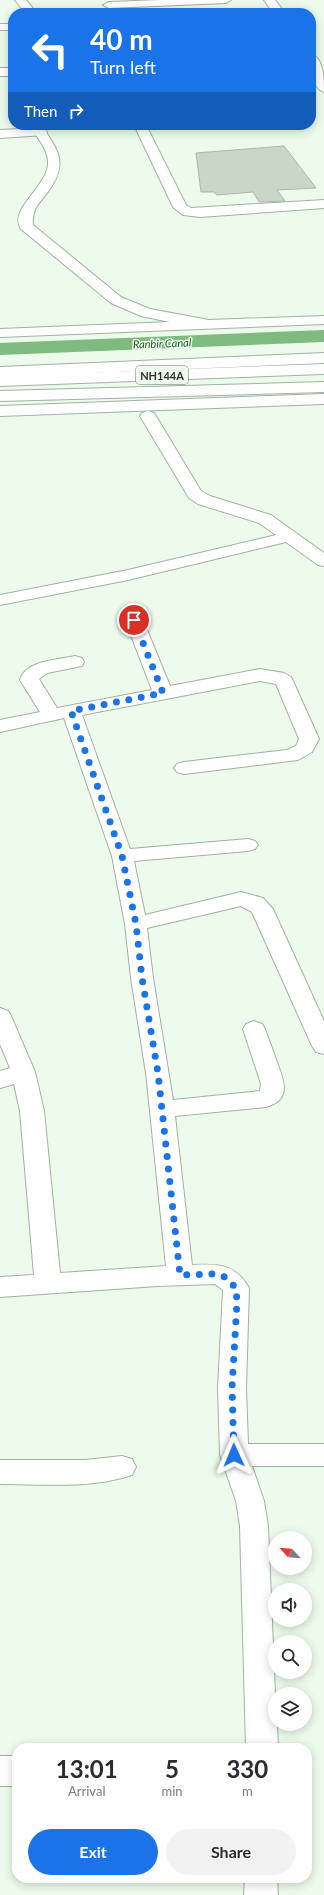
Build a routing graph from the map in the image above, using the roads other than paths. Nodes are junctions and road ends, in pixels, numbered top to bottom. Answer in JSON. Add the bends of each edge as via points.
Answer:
{"nodes":[{"id":1,"x":20,"y":0,"type":"edge"},
{"id":2,"x":226,"y":0,"type":"edge"},
{"id":3,"x":200,"y":1,"type":"edge"},
{"id":4,"x":110,"y":6,"type":"edge"},
{"id":5,"x":27,"y":8,"type":"edge"},
{"id":6,"x":316,"y":69,"type":"edge"},
{"id":7,"x":324,"y":88,"type":"edge"},
{"id":8,"x":30,"y":130,"type":"edge"},
{"id":9,"x":39,"y":130,"type":"edge"},
{"id":10,"x":142,"y":130,"type":"edge"},
{"id":11,"x":0,"y":134,"type":"edge"},
{"id":12,"x":324,"y":204,"type":"edge"},
{"id":13,"x":324,"y":320,"type":"edge"},
{"id":14,"x":207,"y":324,"type":"junction"},
{"id":15,"x":0,"y":334,"type":"edge"},
{"id":16,"x":324,"y":358,"type":"edge"},
{"id":17,"x":324,"y":369,"type":"edge"},
{"id":18,"x":0,"y":372,"type":"edge"},
{"id":19,"x":0,"y":381,"type":"edge"},
{"id":20,"x":324,"y":386,"type":"edge"},
{"id":21,"x":0,"y":396,"type":"edge"},
{"id":22,"x":324,"y":399,"type":"edge"},
{"id":23,"x":0,"y":411,"type":"edge"},
{"id":24,"x":148,"y":416,"type":"dead end"},
{"id":25,"x":291,"y":536,"type":"junction"},
{"id":26,"x":324,"y":562,"type":"edge"},
{"id":27,"x":0,"y":600,"type":"edge"},
{"id":28,"x":134,"y":620,"type":"dead end"},
{"id":29,"x":75,"y":662,"type":"dead end"},
{"id":30,"x":163,"y":693,"type":"junction"},
{"id":31,"x":61,"y":713,"type":"junction"},
{"id":32,"x":0,"y":726,"type":"edge"},
{"id":33,"x":184,"y":768,"type":"dead end"},
{"id":34,"x":248,"y":845,"type":"dead end"},
{"id":35,"x":122,"y":856,"type":"junction"},
{"id":36,"x":136,"y":924,"type":"junction"},
{"id":37,"x":0,"y":1016,"type":"edge"},
{"id":38,"x":254,"y":1029,"type":"dead end"},
{"id":39,"x":324,"y":1046,"type":"edge"},
{"id":40,"x":23,"y":1072,"type":"junction"},
{"id":41,"x":0,"y":1080,"type":"edge"},
{"id":42,"x":162,"y":1109,"type":"junction"},
{"id":43,"x":180,"y":1275,"type":"junction"},
{"id":44,"x":48,"y":1283,"type":"junction"},
{"id":45,"x":0,"y":1287,"type":"edge"},
{"id":46,"x":234,"y":1455,"type":"junction"},
{"id":47,"x":324,"y":1455,"type":"edge"},
{"id":48,"x":122,"y":1467,"type":"dead end"},
{"id":49,"x":0,"y":1472,"type":"edge"},
{"id":50,"x":262,"y":1743,"type":"edge"},
{"id":51,"x":0,"y":1771,"type":"edge"},
{"id":52,"x":12,"y":1771,"type":"edge"},
{"id":53,"x":261,"y":1883,"type":"edge"},
{"id":54,"x":261,"y":1895,"type":"edge"}],
"edges":[{"from":1,"to":5,"type":"main road"},
{"from":2,"to":3,"type":"main road"},
{"from":3,"to":4,"type":"main road"},
{"from":6,"to":7,"type":"main road"},
{"from":8,"to":11,"type":"main road"},
{"from":9,"to":14,"type":"main road","via":[[45,137],[55,168],[26,212],[23,219],[26,226],[116,300],[146,313]]},
{"from":10,"to":12,"type":"main road","via":[[180,207],[185,211],[200,213]]},
{"from":13,"to":14,"type":"main road"},
{"from":14,"to":15,"type":"main road"},
{"from":16,"to":18,"type":"main road"},
{"from":17,"to":19,"type":"main road","number":"NH144A"},
{"from":20,"to":21,"type":"main road","number":"NH144A"},
{"from":22,"to":23,"type":"main road"},
{"from":24,"to":25,"type":"main road","via":[[195,494],[204,500],[266,519]]},
{"from":25,"to":26,"type":"main road"},
{"from":25,"to":27,"type":"main road","via":[[128,575]]},
{"from":28,"to":30,"type":"main road"},
{"from":29,"to":31,"type":"main road","via":[[41,669],[30,676],[29,680]]},
{"from":30,"to":31,"type":"main road"},
{"from":30,"to":33,"type":"main road","via":[[260,675],[277,676],[284,680],[309,739],[306,748],[291,756]]},
{"from":31,"to":32,"type":"main road"},
{"from":31,"to":35,"type":"main road"},
{"from":34,"to":35,"type":"main road"},
{"from":35,"to":36,"type":"main road"},
{"from":36,"to":39,"type":"main road","via":[[241,899],[258,903]]},
{"from":36,"to":42,"type":"main road"},
{"from":37,"to":40,"type":"main road"},
{"from":38,"to":42,"type":"main road","via":[[273,1084],[271,1095],[266,1099]]},
{"from":40,"to":41,"type":"main road"},
{"from":40,"to":44,"type":"main road","via":[[32,1111]]},
{"from":42,"to":43,"type":"main road"},
{"from":43,"to":44,"type":"main road"},
{"from":43,"to":46,"type":"main road","via":[[215,1274],[225,1277],[236,1288],[232,1388]]},
{"from":44,"to":45,"type":"main road"},
{"from":46,"to":47,"type":"main road"},
{"from":46,"to":50,"type":"main road","via":[[250,1501],[254,1526]]},
{"from":48,"to":49,"type":"main road","via":[[85,1472]]},
{"from":51,"to":52,"type":"main road"},
{"from":53,"to":54,"type":"main road"}]}
